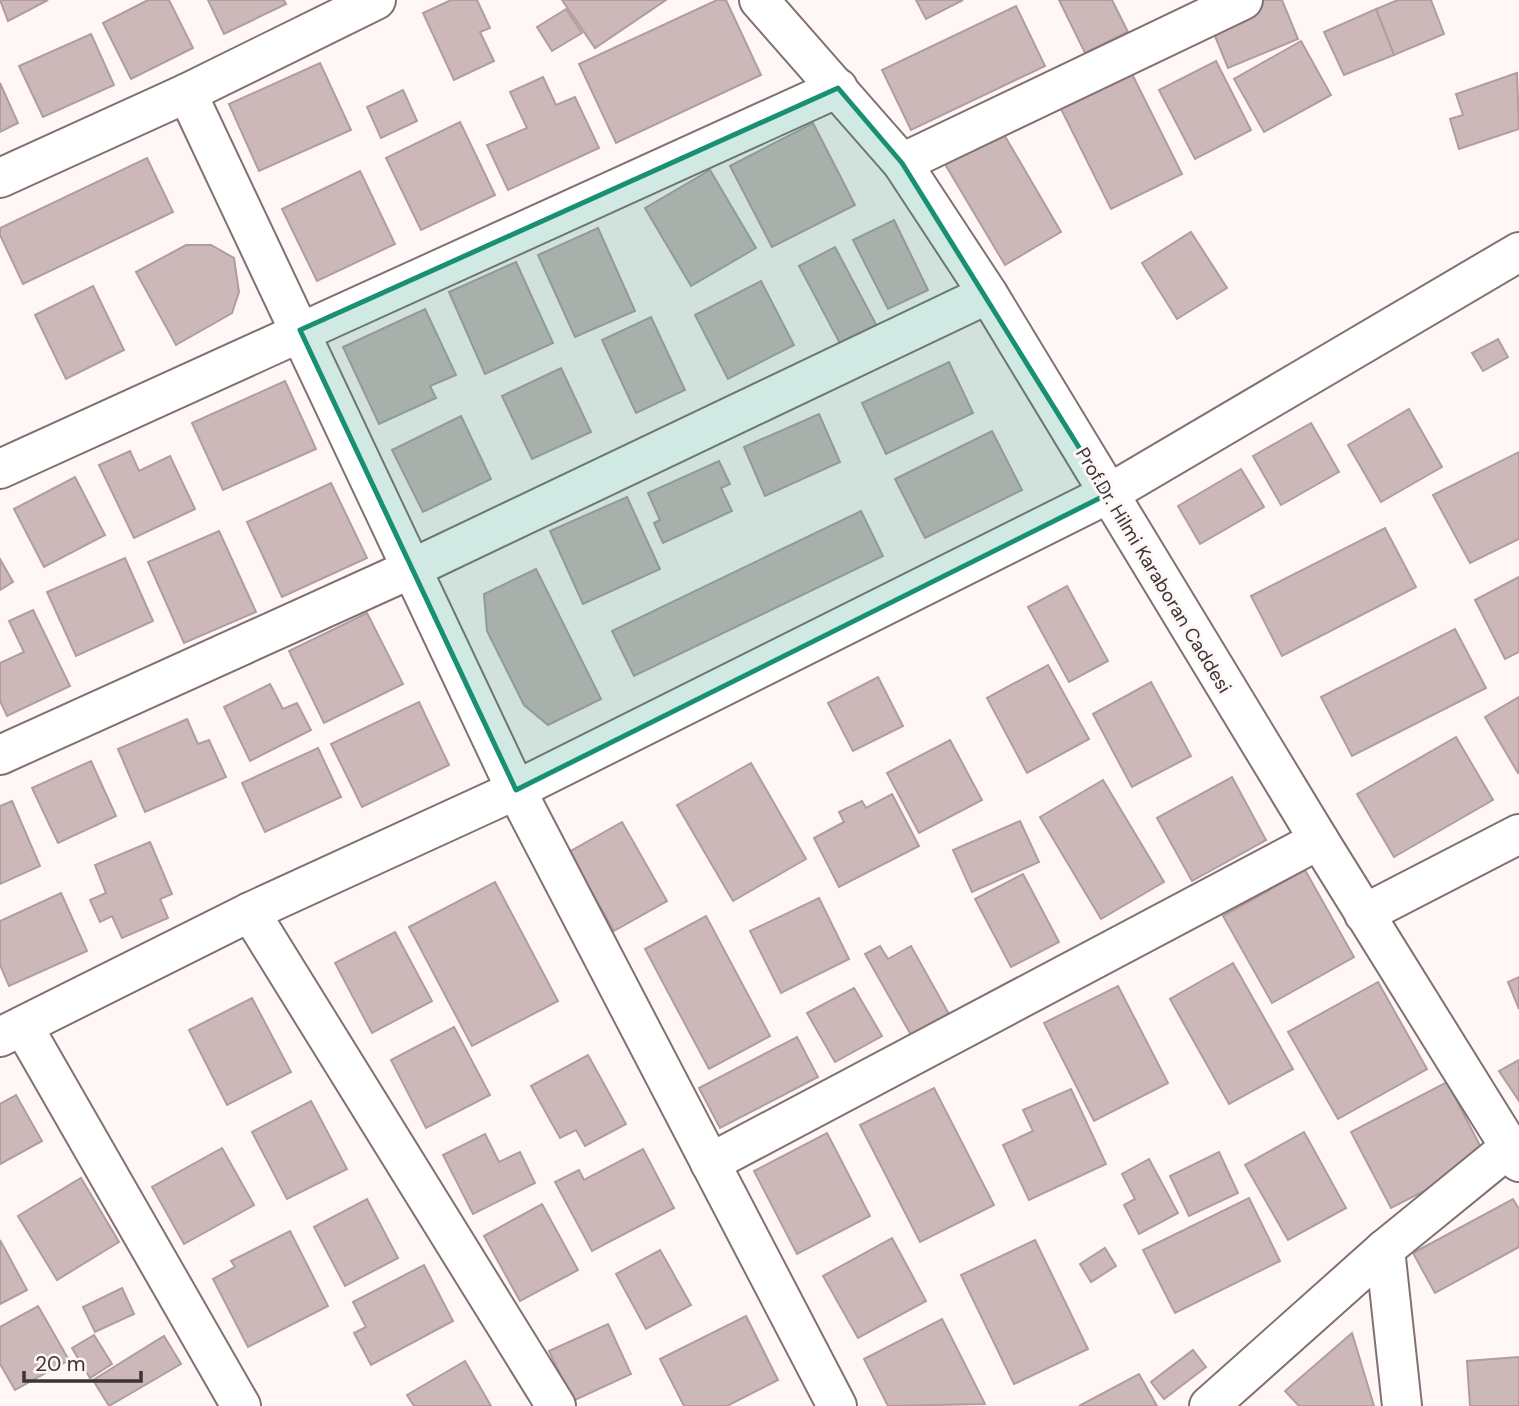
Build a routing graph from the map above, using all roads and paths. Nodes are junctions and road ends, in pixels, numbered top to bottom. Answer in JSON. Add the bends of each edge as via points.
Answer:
{"nodes":[{"id":1,"x":376,"y":0,"type":"edge"},
{"id":2,"x":759,"y":0,"type":"edge"},
{"id":3,"x":1243,"y":0,"type":"edge"},
{"id":4,"x":838,"y":88,"type":"junction"},
{"id":5,"x":187,"y":93,"type":"junction"},
{"id":6,"x":902,"y":163,"type":"junction"},
{"id":7,"x":0,"y":178,"type":"edge"},
{"id":8,"x":1519,"y":252,"type":"edge"},
{"id":9,"x":988,"y":294,"type":"junction"},
{"id":10,"x":299,"y":330,"type":"junction"},
{"id":11,"x":0,"y":469,"type":"edge"},
{"id":12,"x":1108,"y":494,"type":"junction"},
{"id":13,"x":413,"y":568,"type":"junction"},
{"id":14,"x":0,"y":755,"type":"edge"},
{"id":15,"x":516,"y":790,"type":"junction"},
{"id":16,"x":1519,"y":834,"type":"edge"},
{"id":17,"x":1319,"y":840,"type":"junction"},
{"id":18,"x":250,"y":912,"type":"junction"},
{"id":19,"x":1364,"y":914,"type":"junction"},
{"id":20,"x":11,"y":1032,"type":"edge"},
{"id":21,"x":1514,"y":1155,"type":"edge"},
{"id":22,"x":710,"y":1163,"type":"junction"},
{"id":23,"x":1385,"y":1249,"type":"junction"},
{"id":24,"x":241,"y":1406,"type":"edge"},
{"id":25,"x":556,"y":1406,"type":"edge"},
{"id":26,"x":837,"y":1406,"type":"edge"},
{"id":27,"x":1209,"y":1406,"type":"edge"},
{"id":28,"x":1402,"y":1406,"type":"edge"}],
"edges":[{"from":1,"to":5,"type":"street"},
{"from":2,"to":4,"type":"street","name":"Prof.Dr. Hilmi Karaboran Caddesi"},
{"from":3,"to":6,"type":"street"},
{"from":4,"to":6,"type":"street","name":"Prof.Dr. Hilmi Karaboran Caddesi"},
{"from":4,"to":10,"type":"street"},
{"from":5,"to":7,"type":"street"},
{"from":5,"to":10,"type":"street"},
{"from":6,"to":9,"type":"street","name":"Prof.Dr. Hilmi Karaboran Caddesi"},
{"from":8,"to":12,"type":"street"},
{"from":9,"to":12,"type":"street","name":"Prof.Dr. Hilmi Karaboran Caddesi"},
{"from":9,"to":13,"type":"street"},
{"from":10,"to":11,"type":"street"},
{"from":10,"to":13,"type":"street"},
{"from":12,"to":15,"type":"street"},
{"from":12,"to":17,"type":"street","name":"Prof.Dr. Hilmi Karaboran Caddesi"},
{"from":13,"to":14,"type":"street"},
{"from":13,"to":15,"type":"street"},
{"from":15,"to":18,"type":"street"},
{"from":15,"to":22,"type":"street"},
{"from":16,"to":19,"type":"street"},
{"from":17,"to":19,"type":"street","name":"Prof.Dr. Hilmi Karaboran Caddesi"},
{"from":17,"to":22,"type":"street"},
{"from":18,"to":20,"type":"street"},
{"from":18,"to":25,"type":"street"},
{"from":19,"to":21,"type":"street","name":"Prof.Dr. Hilmi Karaboran Caddesi"},
{"from":20,"to":24,"type":"street"},
{"from":21,"to":23,"type":"street"},
{"from":22,"to":26,"type":"street"},
{"from":23,"to":27,"type":"street"},
{"from":23,"to":28,"type":"street"}]}
